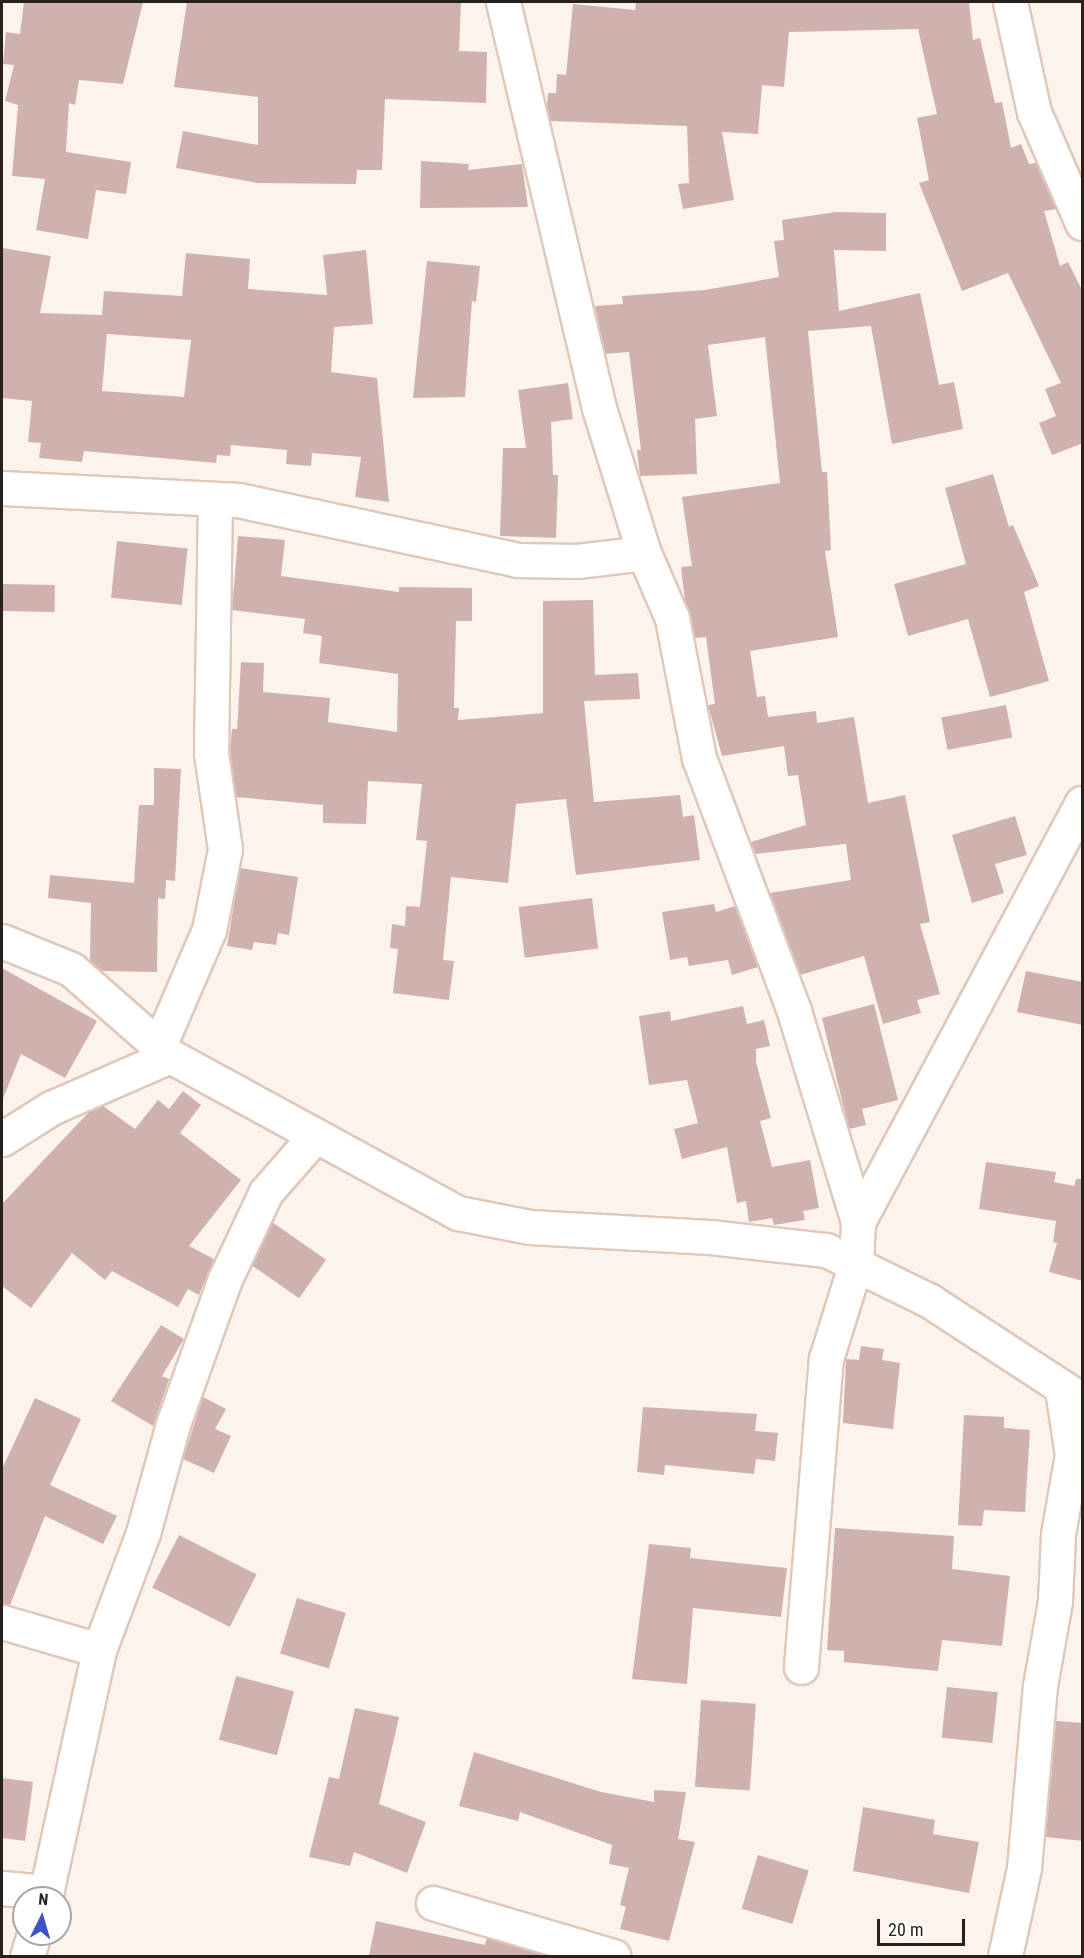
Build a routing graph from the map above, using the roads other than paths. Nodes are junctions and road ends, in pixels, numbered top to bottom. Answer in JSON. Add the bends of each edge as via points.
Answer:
{"nodes":[{"id":1,"x":503,"y":2,"type":"edge"},
{"id":2,"x":1010,"y":2,"type":"edge"},
{"id":3,"x":1083,"y":223,"type":"edge"},
{"id":4,"x":2,"y":488,"type":"edge"},
{"id":5,"x":215,"y":499,"type":"junction"},
{"id":6,"x":644,"y":553,"type":"junction"},
{"id":7,"x":1083,"y":803,"type":"edge"},
{"id":8,"x":2,"y":941,"type":"edge"},
{"id":9,"x":165,"y":1051,"type":"junction"},
{"id":10,"x":315,"y":1136,"type":"junction"},
{"id":11,"x":2,"y":1138,"type":"edge"},
{"id":12,"x":858,"y":1222,"type":"junction"},
{"id":13,"x":856,"y":1262,"type":"junction"},
{"id":14,"x":1072,"y":1395,"type":"edge"},
{"id":15,"x":1077,"y":1451,"type":"edge"},
{"id":16,"x":2,"y":1622,"type":"edge"},
{"id":17,"x":99,"y":1650,"type":"junction"},
{"id":18,"x":801,"y":1667,"type":"dead end"},
{"id":19,"x":48,"y":1886,"type":"edge"},
{"id":20,"x":433,"y":1903,"type":"dead end"},
{"id":21,"x":613,"y":1956,"type":"edge"},
{"id":22,"x":1005,"y":1956,"type":"edge"}],
"edges":[{"from":1,"to":6,"type":"street","via":[[599,408]]},
{"from":2,"to":3,"type":"street","via":[[1034,112]]},
{"from":4,"to":5,"type":"street"},
{"from":5,"to":6,"type":"street","via":[[517,560],[577,561]]},
{"from":5,"to":9,"type":"street","via":[[211,753],[225,849],[209,930]]},
{"from":6,"to":12,"type":"street","via":[[672,618],[699,758],[794,1011]]},
{"from":7,"to":12,"type":"street"},
{"from":8,"to":9,"type":"street","via":[[71,969]]},
{"from":9,"to":10,"type":"street"},
{"from":9,"to":11,"type":"street","via":[[51,1107]]},
{"from":10,"to":13,"type":"street","via":[[458,1213],[487,1221],[573,1231],[788,1244]]},
{"from":10,"to":17,"type":"street","via":[[266,1192],[243,1233]]},
{"from":12,"to":13,"type":"street"},
{"from":13,"to":14,"type":"street","via":[[930,1301]]},
{"from":13,"to":18,"type":"street","via":[[826,1359]]},
{"from":14,"to":15,"type":"street"},
{"from":15,"to":22,"type":"street","via":[[1058,1534],[1055,1601],[1040,1686],[1024,1868]]},
{"from":16,"to":17,"type":"street"},
{"from":17,"to":19,"type":"street"},
{"from":20,"to":21,"type":"street"}]}
